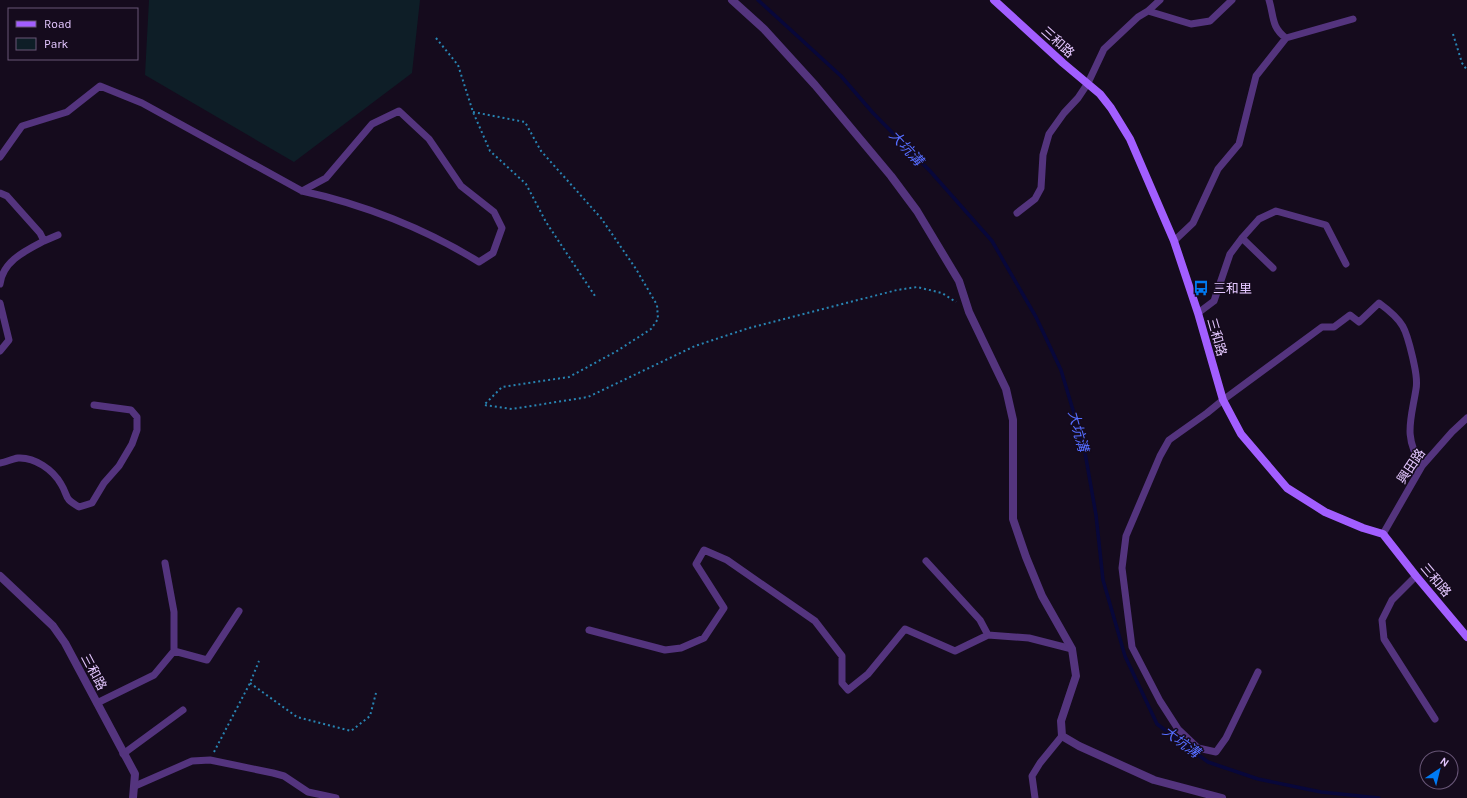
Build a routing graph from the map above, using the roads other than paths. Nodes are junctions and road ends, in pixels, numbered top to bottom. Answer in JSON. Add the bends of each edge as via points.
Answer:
{"nodes":[{"id":1,"x":732,"y":0,"type":"edge"},
{"id":2,"x":994,"y":0,"type":"edge"},
{"id":3,"x":1160,"y":0,"type":"edge"},
{"id":4,"x":1232,"y":0,"type":"edge"},
{"id":5,"x":1269,"y":0,"type":"edge"},
{"id":6,"x":1148,"y":11,"type":"junction"},
{"id":7,"x":1354,"y":19,"type":"dead end"},
{"id":8,"x":1286,"y":38,"type":"junction"},
{"id":9,"x":1088,"y":83,"type":"junction"},
{"id":10,"x":0,"y":157,"type":"edge"},
{"id":11,"x":302,"y":191,"type":"junction"},
{"id":12,"x":0,"y":193,"type":"edge"},
{"id":13,"x":1017,"y":213,"type":"dead end"},
{"id":14,"x":58,"y":235,"type":"dead end"},
{"id":15,"x":1242,"y":238,"type":"junction"},
{"id":16,"x":44,"y":241,"type":"junction"},
{"id":17,"x":1174,"y":241,"type":"junction"},
{"id":18,"x":1346,"y":264,"type":"dead end"},
{"id":19,"x":1273,"y":268,"type":"dead end"},
{"id":20,"x":0,"y":284,"type":"edge"},
{"id":21,"x":0,"y":303,"type":"edge"},
{"id":22,"x":1198,"y":313,"type":"junction"},
{"id":23,"x":0,"y":351,"type":"edge"},
{"id":24,"x":1223,"y":400,"type":"junction"},
{"id":25,"x":94,"y":404,"type":"dead end"},
{"id":26,"x":1467,"y":418,"type":"edge"},
{"id":27,"x":0,"y":463,"type":"edge"},
{"id":28,"x":1422,"y":466,"type":"junction"},
{"id":29,"x":1383,"y":534,"type":"junction"},
{"id":30,"x":926,"y":561,"type":"dead end"},
{"id":31,"x":164,"y":563,"type":"dead end"},
{"id":32,"x":0,"y":576,"type":"edge"},
{"id":33,"x":1416,"y":576,"type":"junction"},
{"id":34,"x":239,"y":611,"type":"dead end"},
{"id":35,"x":589,"y":630,"type":"dead end"},
{"id":36,"x":988,"y":635,"type":"junction"},
{"id":37,"x":1467,"y":637,"type":"edge"},
{"id":38,"x":1072,"y":649,"type":"junction"},
{"id":39,"x":174,"y":652,"type":"junction"},
{"id":40,"x":1258,"y":672,"type":"dead end"},
{"id":41,"x":97,"y":703,"type":"junction"},
{"id":42,"x":183,"y":710,"type":"dead end"},
{"id":43,"x":1435,"y":719,"type":"dead end"},
{"id":44,"x":1062,"y":736,"type":"junction"},
{"id":45,"x":123,"y":754,"type":"junction"},
{"id":46,"x":135,"y":786,"type":"junction"},
{"id":47,"x":132,"y":797,"type":"edge"},
{"id":48,"x":336,"y":798,"type":"edge"},
{"id":49,"x":1035,"y":798,"type":"edge"},
{"id":50,"x":1222,"y":798,"type":"edge"}],
"edges":[{"from":1,"to":38,"type":"street","via":[[764,29],[815,85],[891,176],[917,211],[959,281],[969,312],[1006,389],[1013,420],[1013,519],[1042,596]]},
{"from":2,"to":9,"type":"main road","name":"三和路"},
{"from":3,"to":6,"type":"lane"},
{"from":4,"to":6,"type":"lane","via":[[1210,21],[1191,24]]},
{"from":5,"to":8,"type":"lane","via":[[1279,33]]},
{"from":6,"to":9,"type":"lane","via":[[1104,49]]},
{"from":7,"to":8,"type":"lane"},
{"from":8,"to":17,"type":"lane","via":[[1256,76],[1239,144],[1218,169],[1193,223]]},
{"from":9,"to":13,"type":"lane","via":[[1049,134],[1042,155],[1041,188],[1035,199]]},
{"from":9,"to":17,"type":"main road","name":"三和路","via":[[1111,108],[1130,139]]},
{"from":10,"to":11,"type":"lane","via":[[22,126],[67,112],[100,86],[142,103]]},
{"from":11,"to":11,"type":"lane","via":[[326,178],[372,124],[399,111],[429,139],[461,186],[494,212],[502,228],[493,253],[479,262],[460,250],[389,217]]},
{"from":12,"to":16,"type":"lane","via":[[7,196]]},
{"from":14,"to":16,"type":"lane"},
{"from":15,"to":18,"type":"lane","via":[[1259,219],[1276,211],[1326,225]]},
{"from":15,"to":19,"type":"lane"},
{"from":15,"to":22,"type":"lane","via":[[1230,254],[1214,301]]},
{"from":16,"to":20,"type":"lane","via":[[10,262],[1,276]]},
{"from":17,"to":22,"type":"main road","name":"三和路"},
{"from":21,"to":23,"type":"lane","via":[[10,340]]},
{"from":22,"to":24,"type":"main road","name":"三和路"},
{"from":24,"to":28,"type":"lane","via":[[1322,327],[1334,327],[1350,315],[1359,322],[1380,303],[1395,315],[1410,344],[1417,388],[1409,424],[1412,445]]},
{"from":24,"to":29,"type":"main road","name":"三和路","via":[[1241,434],[1287,488],[1325,512]]},
{"from":24,"to":40,"type":"lane","via":[[1169,440],[1126,536],[1122,568],[1132,647],[1178,729],[1198,748],[1216,752],[1226,738]]},
{"from":25,"to":27,"type":"lane","via":[[131,410],[137,417],[138,430],[119,466],[104,483],[92,503],[79,507],[71,503],[59,480],[40,463],[18,458]]},
{"from":26,"to":28,"type":"lane","name":"興田路"},
{"from":28,"to":29,"type":"lane","name":"興田路"},
{"from":29,"to":33,"type":"main road","name":"三和路"},
{"from":30,"to":36,"type":"lane","via":[[980,620]]},
{"from":31,"to":39,"type":"lane","via":[[174,612]]},
{"from":32,"to":41,"type":"street","name":"三和路","via":[[52,626],[65,643]]},
{"from":33,"to":37,"type":"main road","name":"三和路"},
{"from":33,"to":43,"type":"lane","via":[[1392,600],[1382,620],[1384,638]]},
{"from":34,"to":39,"type":"lane","via":[[207,660]]},
{"from":35,"to":36,"type":"lane","via":[[665,650],[681,648],[704,638],[724,608],[696,564],[704,550],[727,560],[815,622],[842,656],[842,683],[848,690],[868,674],[905,629],[955,651]]},
{"from":36,"to":38,"type":"lane","via":[[1029,638]]},
{"from":38,"to":44,"type":"street","via":[[1076,676],[1061,721]]},
{"from":39,"to":41,"type":"lane","via":[[154,675]]},
{"from":41,"to":45,"type":"street","name":"三和路"},
{"from":42,"to":45,"type":"lane"},
{"from":44,"to":49,"type":"lane","via":[[1032,776]]},
{"from":44,"to":50,"type":"street","via":[[1154,780]]},
{"from":45,"to":46,"type":"street","name":"三和路","via":[[134,774]]},
{"from":46,"to":47,"type":"street","name":"三和路"},
{"from":46,"to":48,"type":"lane","via":[[192,761],[210,760],[284,776],[308,792]]}]}
